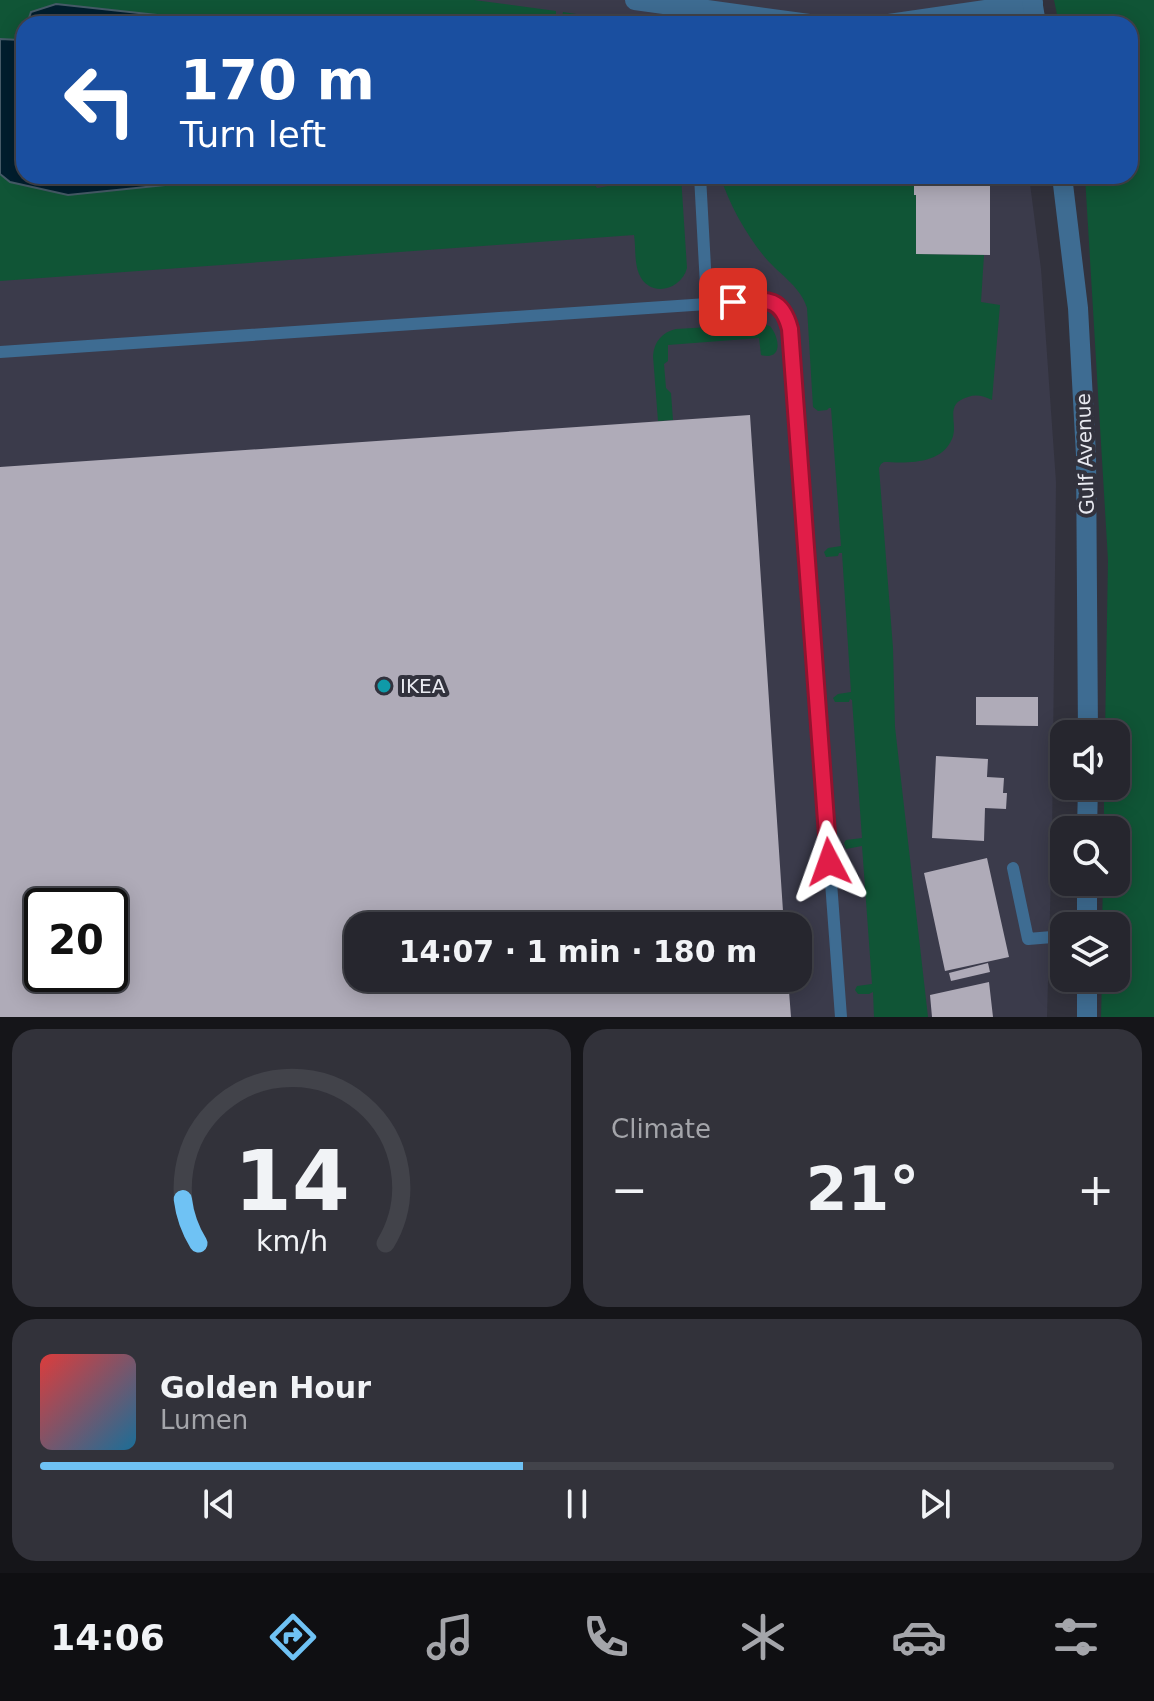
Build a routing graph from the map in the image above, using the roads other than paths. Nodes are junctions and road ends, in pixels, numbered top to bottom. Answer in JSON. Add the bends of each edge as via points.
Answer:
{"nodes":[{"id":1,"x":635,"y":0,"type":"edge"},
{"id":2,"x":1032,"y":2,"type":"edge"},
{"id":3,"x":692,"y":16,"type":"edge"},
{"id":4,"x":941,"y":16,"type":"edge"},
{"id":5,"x":700,"y":184,"type":"edge"},
{"id":6,"x":1063,"y":184,"type":"edge"},
{"id":7,"x":707,"y":304,"type":"junction"},
{"id":8,"x":0,"y":352,"type":"edge"},
{"id":9,"x":1088,"y":720,"type":"edge"},
{"id":10,"x":1013,"y":868,"type":"dead end"},
{"id":11,"x":1050,"y":937,"type":"edge"},
{"id":12,"x":1087,"y":992,"type":"edge"},
{"id":13,"x":841,"y":1017,"type":"edge"},
{"id":14,"x":1087,"y":1017,"type":"edge"}],
"edges":[{"from":1,"to":3,"type":"street"},
{"from":2,"to":4,"type":"street"},
{"from":5,"to":7,"type":"lane"},
{"from":6,"to":9,"type":"street","name":"Gulf Avenue","via":[[1078,308],[1086,455]]},
{"from":7,"to":8,"type":"lane"},
{"from":7,"to":13,"type":"lane","via":[[772,303],[785,312],[790,329]]},
{"from":10,"to":11,"type":"lane","via":[[1028,939]]},
{"from":12,"to":14,"type":"street"}]}
